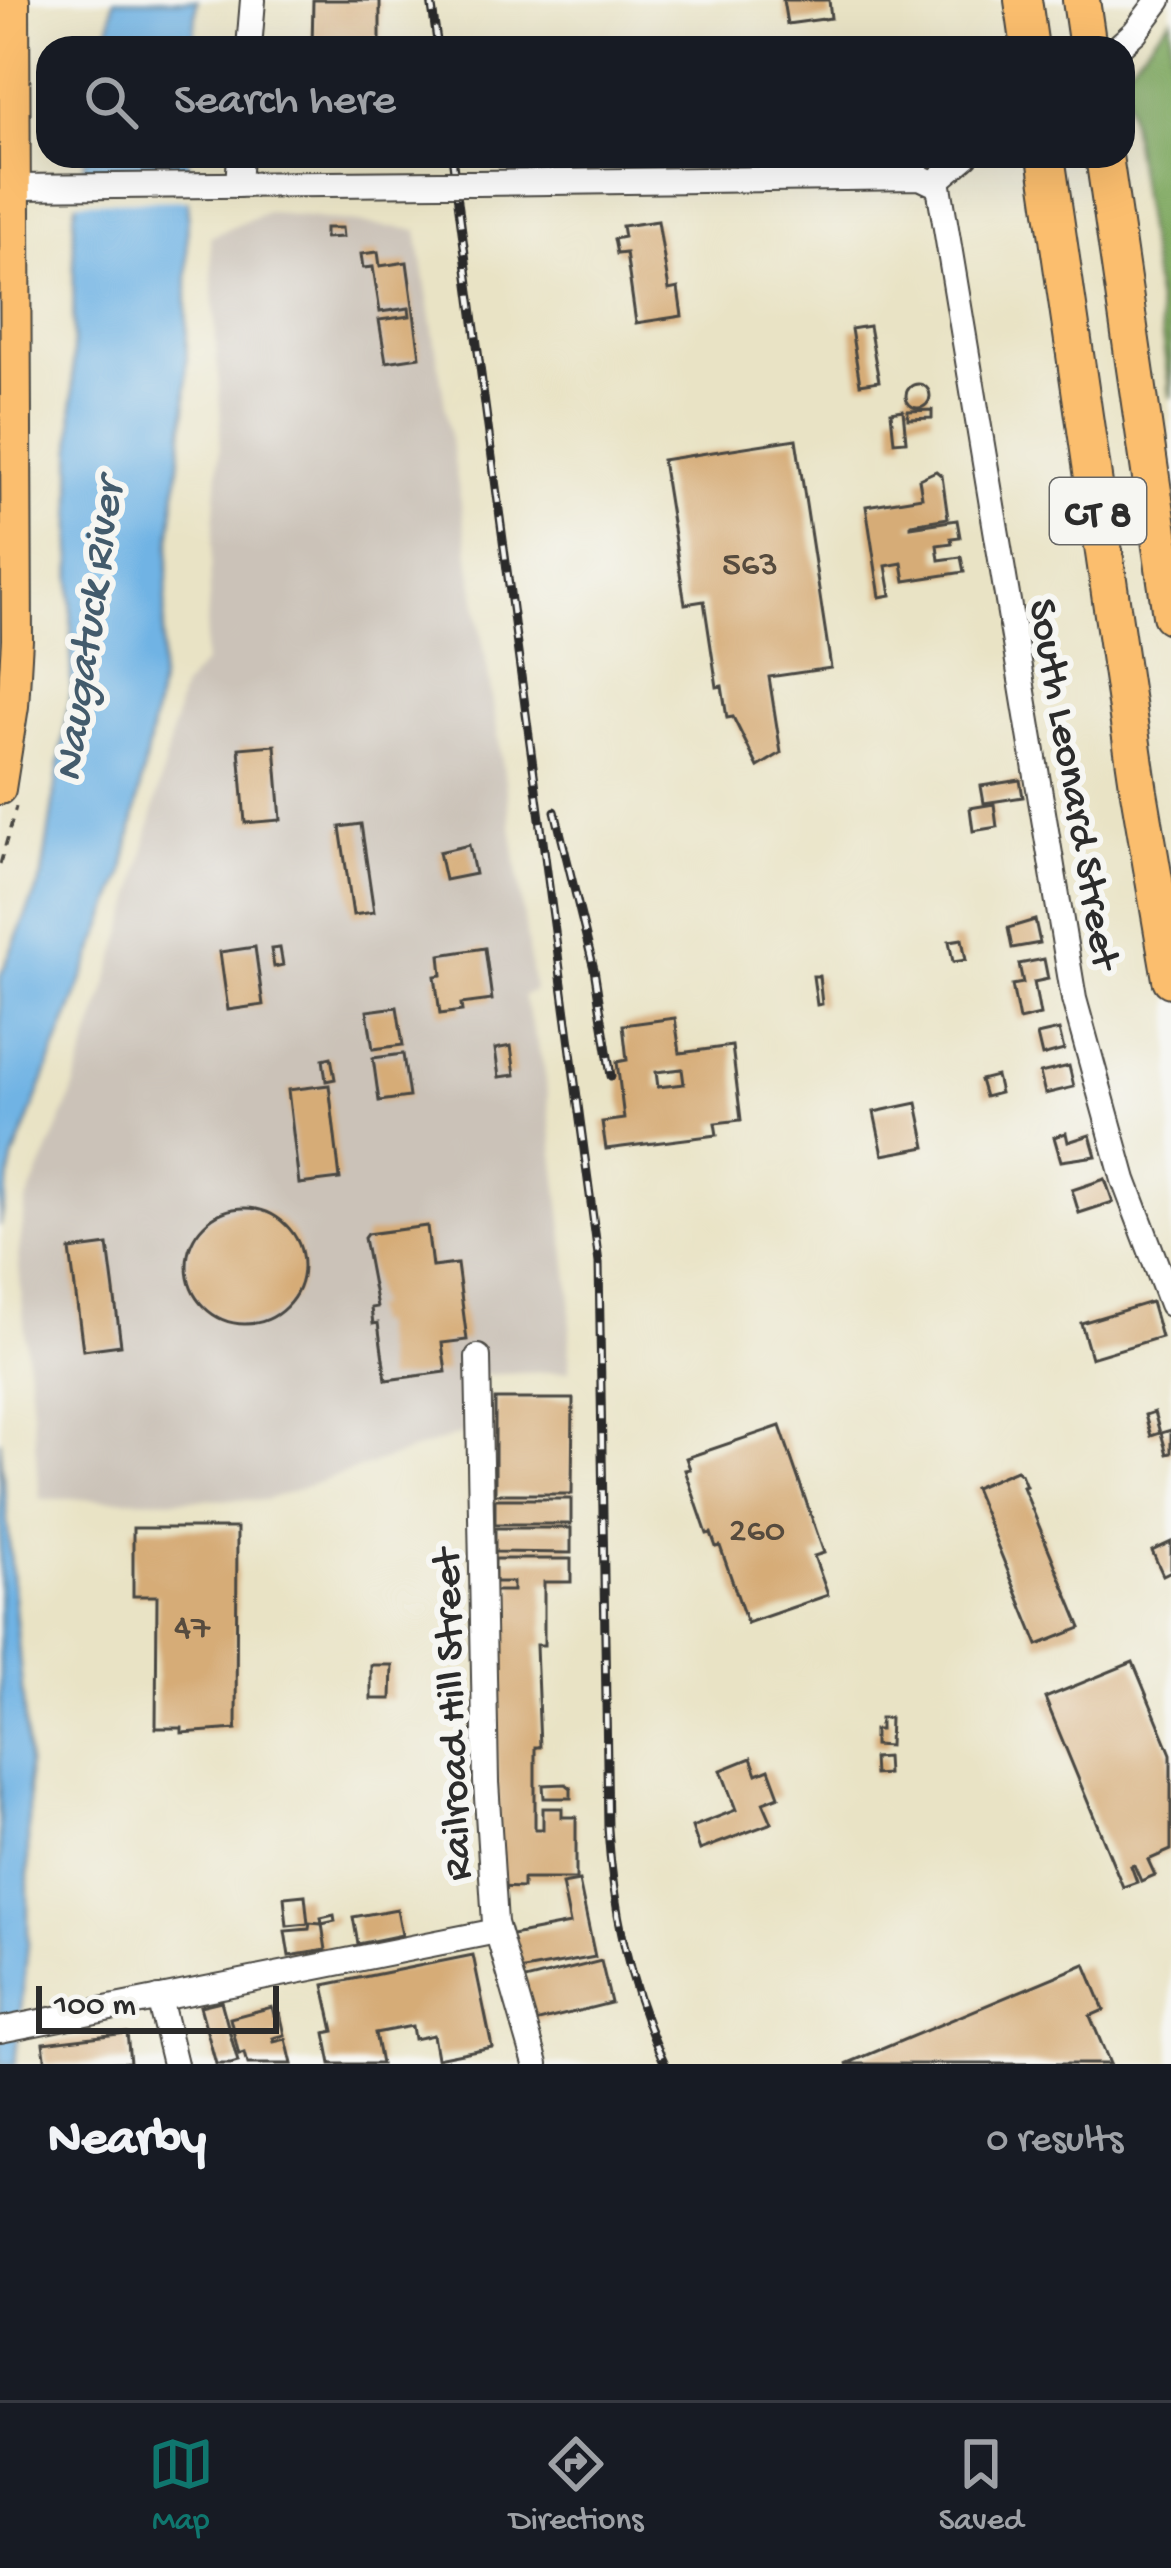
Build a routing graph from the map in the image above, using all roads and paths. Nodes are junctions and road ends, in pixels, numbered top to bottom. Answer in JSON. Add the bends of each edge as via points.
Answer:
{"nodes":[{"id":1,"x":14,"y":0,"type":"edge"},
{"id":2,"x":253,"y":0,"type":"edge"},
{"id":3,"x":1159,"y":0,"type":"edge"},
{"id":4,"x":1081,"y":3,"type":"edge"},
{"id":5,"x":250,"y":36,"type":"edge"},
{"id":6,"x":1086,"y":36,"type":"edge"},
{"id":7,"x":1130,"y":36,"type":"edge"},
{"id":8,"x":239,"y":168,"type":"edge"},
{"id":9,"x":952,"y":168,"type":"edge"},
{"id":10,"x":1047,"y":168,"type":"edge"},
{"id":11,"x":1106,"y":168,"type":"edge"},
{"id":12,"x":935,"y":182,"type":"junction"},
{"id":13,"x":238,"y":184,"type":"junction"},
{"id":14,"x":13,"y":187,"type":"junction"},
{"id":15,"x":1171,"y":615,"type":"edge"},
{"id":16,"x":0,"y":789,"type":"edge"},
{"id":17,"x":1171,"y":979,"type":"edge"},
{"id":18,"x":1171,"y":1304,"type":"edge"},
{"id":19,"x":478,"y":1357,"type":"dead end"},
{"id":20,"x":497,"y":1931,"type":"junction"},
{"id":21,"x":159,"y":1998,"type":"junction"},
{"id":22,"x":0,"y":2030,"type":"edge"},
{"id":23,"x":176,"y":2064,"type":"edge"},
{"id":24,"x":536,"y":2064,"type":"edge"}],
"edges":[{"from":1,"to":14,"type":"main road"},
{"from":2,"to":5,"type":"street"},
{"from":3,"to":7,"type":"street"},
{"from":4,"to":6,"type":"highway"},
{"from":8,"to":13,"type":"street"},
{"from":9,"to":12,"type":"street"},
{"from":10,"to":17,"type":"highway","number":"CT 8"},
{"from":11,"to":15,"type":"highway","number":"CT 8"},
{"from":12,"to":13,"type":"street","bridge":true},
{"from":12,"to":18,"type":"street","name":"South Leonard Street","via":[[1074,999],[1118,1159]]},
{"from":13,"to":14,"type":"street"},
{"from":14,"to":16,"type":"main road","via":[[17,640]]},
{"from":19,"to":20,"type":"street","name":"Railroad Hill Street","via":[[486,1782]]},
{"from":20,"to":21,"type":"street"},
{"from":20,"to":24,"type":"street","name":"Railroad Hill Street"},
{"from":21,"to":22,"type":"street"},
{"from":21,"to":23,"type":"street"}]}
